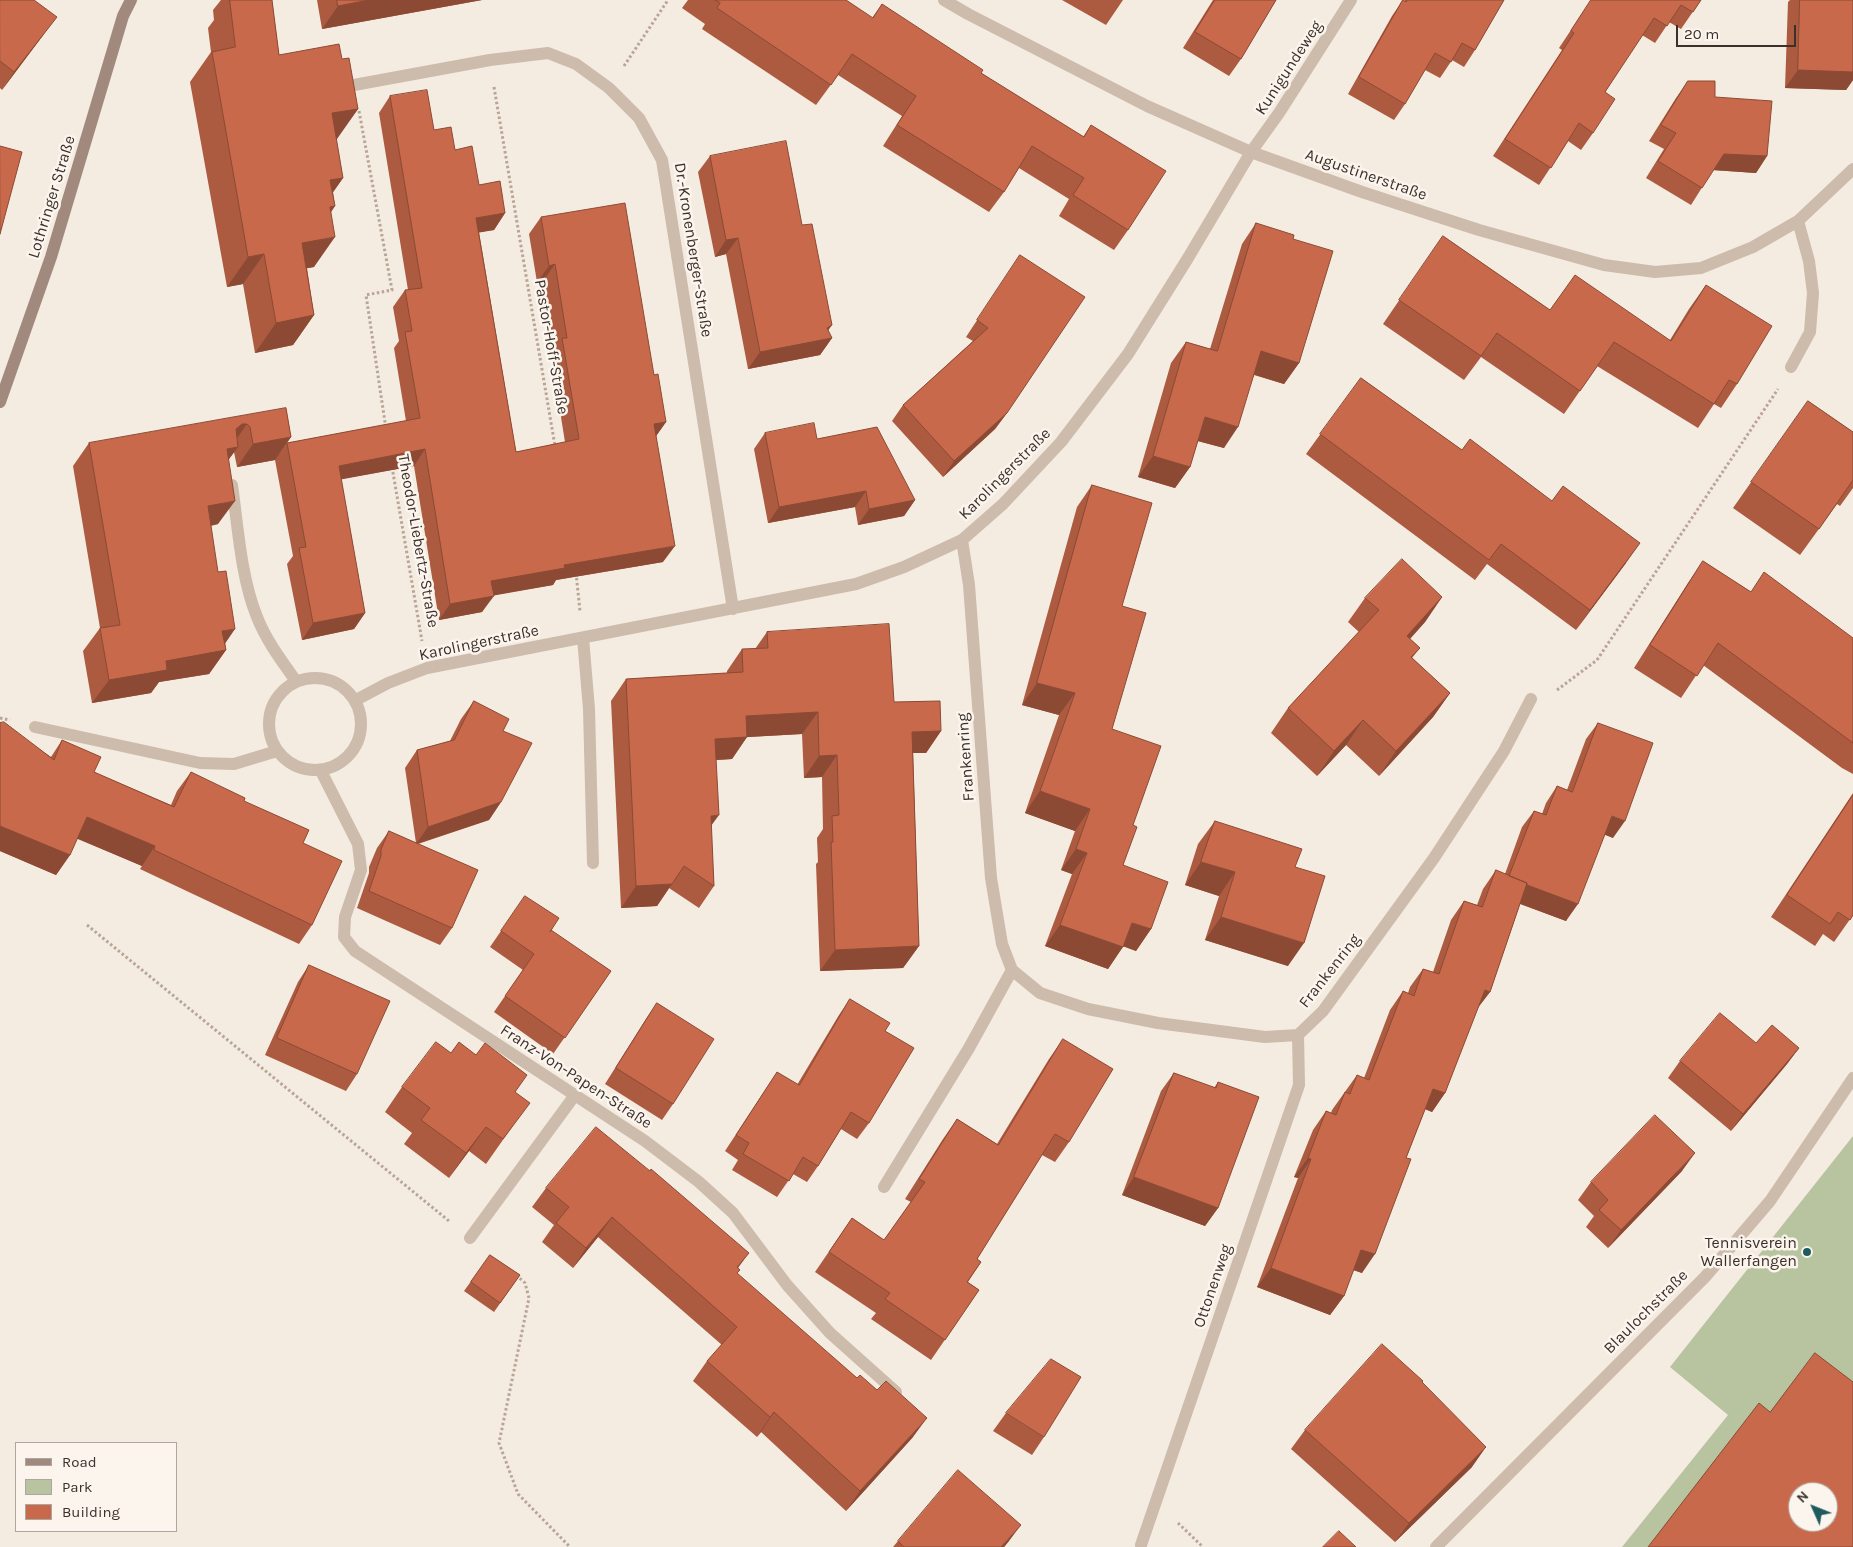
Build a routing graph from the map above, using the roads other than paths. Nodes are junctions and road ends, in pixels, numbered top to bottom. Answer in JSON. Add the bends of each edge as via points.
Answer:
{"nodes":[{"id":1,"x":131,"y":0,"type":"edge"},
{"id":2,"x":944,"y":0,"type":"edge"},
{"id":3,"x":1351,"y":0,"type":"edge"},
{"id":4,"x":354,"y":85,"type":"edge"},
{"id":5,"x":1251,"y":152,"type":"junction"},
{"id":6,"x":1853,"y":169,"type":"edge"},
{"id":7,"x":1798,"y":221,"type":"junction"},
{"id":8,"x":1791,"y":367,"type":"road end"},
{"id":9,"x":0,"y":402,"type":"edge"},
{"id":10,"x":230,"y":474,"type":"edge"},
{"id":11,"x":962,"y":540,"type":"junction"},
{"id":12,"x":733,"y":609,"type":"junction"},
{"id":13,"x":583,"y":638,"type":"junction"},
{"id":14,"x":296,"y":682,"type":"junction"},
{"id":15,"x":1531,"y":699,"type":"road end"},
{"id":16,"x":356,"y":700,"type":"junction"},
{"id":17,"x":35,"y":727,"type":"dead end"},
{"id":18,"x":277,"y":751,"type":"junction"},
{"id":19,"x":321,"y":771,"type":"junction"},
{"id":20,"x":593,"y":863,"type":"dead end"},
{"id":21,"x":1012,"y":970,"type":"junction"},
{"id":22,"x":1298,"y":1035,"type":"junction"},
{"id":23,"x":1853,"y":1078,"type":"edge"},
{"id":24,"x":575,"y":1095,"type":"junction"},
{"id":25,"x":884,"y":1187,"type":"dead end"},
{"id":26,"x":470,"y":1238,"type":"road end"},
{"id":27,"x":896,"y":1392,"type":"edge"},
{"id":28,"x":1141,"y":1544,"type":"dead end"},
{"id":29,"x":1436,"y":1547,"type":"edge"}],
"edges":[{"from":1,"to":9,"type":"street","name":"Lothringer Straße","via":[[123,16],[50,257]]},
{"from":2,"to":5,"type":"street","name":"Augustinerstraße","via":[[1147,106]]},
{"from":3,"to":5,"type":"street","name":"Kunigundeweg","via":[[1280,113]]},
{"from":4,"to":12,"type":"street","name":"Dr.-Kronenberger-Straße","via":[[490,60],[548,53],[576,64],[609,88],[639,118],[662,160]]},
{"from":5,"to":7,"type":"street","name":"Augustinerstraße","via":[[1478,230],[1604,265],[1655,272],[1701,268],[1754,247]]},
{"from":5,"to":11,"type":"street","name":"Karolingerstraße","via":[[1122,361],[1061,442],[1003,504]]},
{"from":6,"to":7,"type":"street","name":"Augustinerstraße"},
{"from":7,"to":8,"type":"street","via":[[1809,261],[1813,293],[1810,332]]},
{"from":10,"to":14,"type":"street","via":[[248,588],[256,616]]},
{"from":11,"to":12,"type":"street","name":"Karolingerstraße","via":[[904,567],[856,584]]},
{"from":11,"to":21,"type":"street","name":"Frankenring","via":[[969,585],[991,878],[1002,944]]},
{"from":12,"to":13,"type":"street","name":"Karolingerstraße"},
{"from":13,"to":16,"type":"street","name":"Karolingerstraße","via":[[427,668]]},
{"from":13,"to":20,"type":"street","via":[[589,709]]},
{"from":14,"to":16,"type":"street","via":[[318,677],[340,684]]},
{"from":14,"to":18,"type":"street","via":[[280,694],[270,712],[269,732]]},
{"from":15,"to":22,"type":"street","name":"Frankenring","via":[[1504,751],[1434,858],[1323,1011]]},
{"from":16,"to":19,"type":"street","via":[[362,723],[358,745],[342,763]]},
{"from":17,"to":18,"type":"street","via":[[200,763],[234,764]]},
{"from":18,"to":19,"type":"street","via":[[288,763],[304,770]]},
{"from":19,"to":24,"type":"street","name":"Franz-Von-Papen-Straße","via":[[358,844],[361,870],[345,917],[344,937],[355,951]]},
{"from":21,"to":22,"type":"street","name":"Frankenring","via":[[1040,993],[1088,1009],[1158,1023],[1265,1037]]},
{"from":21,"to":25,"type":"street","via":[[969,1048]]},
{"from":22,"to":28,"type":"street","name":"Ottonenweg","via":[[1299,1085]]},
{"from":23,"to":29,"type":"street","name":"Blaulochstraße","via":[[1770,1201],[1705,1277]]},
{"from":24,"to":26,"type":"street"},
{"from":24,"to":27,"type":"street","name":"Franz-Von-Papen-Straße","via":[[645,1141],[733,1213],[787,1285],[830,1333]]}]}
